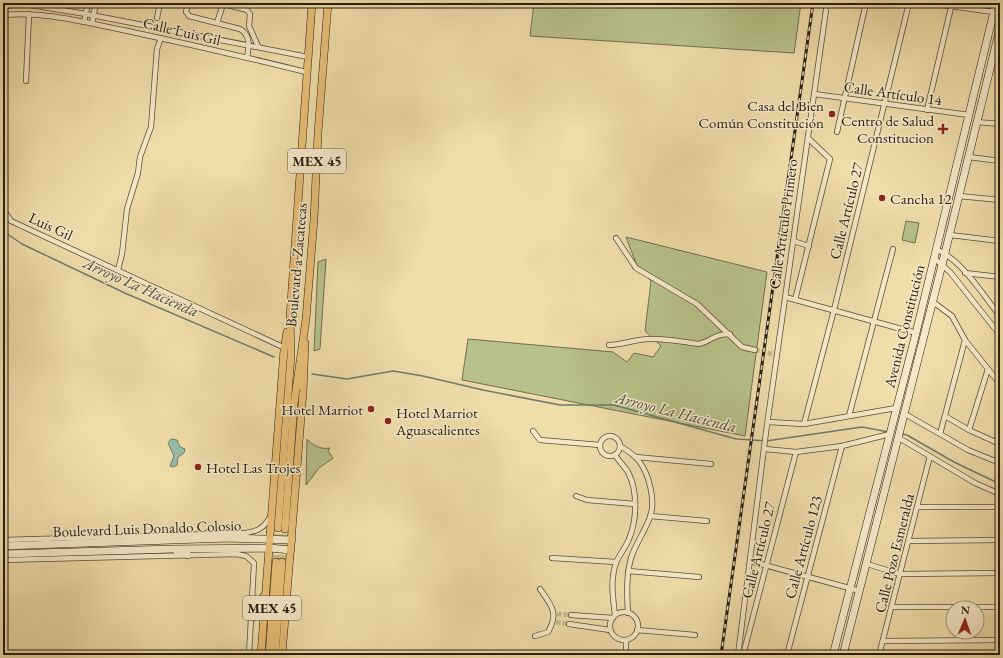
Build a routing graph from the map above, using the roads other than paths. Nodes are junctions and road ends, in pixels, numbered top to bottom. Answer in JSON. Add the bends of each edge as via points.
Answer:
{"nodes":[{"id":1,"x":88,"y":3,"type":"edge"},
{"id":2,"x":96,"y":3,"type":"edge"},
{"id":3,"x":160,"y":3,"type":"edge"},
{"id":4,"x":188,"y":3,"type":"edge"},
{"id":5,"x":222,"y":3,"type":"edge"},
{"id":6,"x":312,"y":3,"type":"edge"},
{"id":7,"x":328,"y":3,"type":"edge"},
{"id":8,"x":827,"y":3,"type":"edge"},
{"id":9,"x":866,"y":3,"type":"edge"},
{"id":10,"x":909,"y":3,"type":"edge"},
{"id":11,"x":927,"y":3,"type":"edge"},
{"id":12,"x":996,"y":3,"type":"edge"},
{"id":13,"x":10,"y":4,"type":"edge"},
{"id":14,"x":952,"y":5,"type":"edge"},
{"id":15,"x":3,"y":6,"type":"edge"},
{"id":16,"x":994,"y":12,"type":"junction"},
{"id":17,"x":29,"y":14,"type":"junction"},
{"id":18,"x":86,"y":14,"type":"junction"},
{"id":19,"x":3,"y":15,"type":"edge"},
{"id":20,"x":94,"y":15,"type":"junction"},
{"id":21,"x":157,"y":18,"type":"dead end"},
{"id":22,"x":84,"y":22,"type":"junction"},
{"id":23,"x":217,"y":23,"type":"junction"},
{"id":24,"x":92,"y":24,"type":"junction"},
{"id":25,"x":1000,"y":28,"type":"edge"},
{"id":26,"x":161,"y":38,"type":"junction"},
{"id":27,"x":998,"y":43,"type":"edge"},
{"id":28,"x":250,"y":45,"type":"junction"},
{"id":29,"x":258,"y":46,"type":"junction"},
{"id":30,"x":308,"y":57,"type":"junction"},
{"id":31,"x":247,"y":58,"type":"junction"},
{"id":32,"x":306,"y":72,"type":"junction"},
{"id":33,"x":26,"y":81,"type":"dead end"},
{"id":34,"x":814,"y":94,"type":"junction"},
{"id":35,"x":844,"y":99,"type":"junction"},
{"id":36,"x":884,"y":104,"type":"junction"},
{"id":37,"x":926,"y":110,"type":"junction"},
{"id":38,"x":969,"y":115,"type":"junction"},
{"id":39,"x":978,"y":122,"type":"junction"},
{"id":40,"x":1000,"y":124,"type":"edge"},
{"id":41,"x":837,"y":132,"type":"dead end"},
{"id":42,"x":808,"y":138,"type":"junction"},
{"id":43,"x":969,"y":157,"type":"junction"},
{"id":44,"x":1000,"y":161,"type":"edge"},
{"id":45,"x":959,"y":196,"type":"junction"},
{"id":46,"x":1000,"y":200,"type":"edge"},
{"id":47,"x":3,"y":209,"type":"edge"},
{"id":48,"x":950,"y":236,"type":"junction"},
{"id":49,"x":616,"y":238,"type":"dead end"},
{"id":50,"x":793,"y":241,"type":"junction"},
{"id":51,"x":1000,"y":241,"type":"edge"},
{"id":52,"x":809,"y":246,"type":"junction"},
{"id":53,"x":893,"y":249,"type":"dead end"},
{"id":54,"x":936,"y":249,"type":"junction"},
{"id":55,"x":945,"y":253,"type":"junction"},
{"id":56,"x":934,"y":258,"type":"junction"},
{"id":57,"x":942,"y":264,"type":"junction"},
{"id":58,"x":118,"y":270,"type":"junction"},
{"id":59,"x":965,"y":272,"type":"junction"},
{"id":60,"x":1000,"y":277,"type":"edge"},
{"id":61,"x":785,"y":297,"type":"junction"},
{"id":62,"x":795,"y":300,"type":"junction"},
{"id":63,"x":933,"y":302,"type":"junction"},
{"id":64,"x":834,"y":310,"type":"junction"},
{"id":65,"x":998,"y":310,"type":"edge"},
{"id":66,"x":1000,"y":316,"type":"edge"},
{"id":67,"x":306,"y":319,"type":"junction"},
{"id":68,"x":873,"y":321,"type":"junction"},
{"id":69,"x":916,"y":333,"type":"junction"},
{"id":70,"x":730,"y":334,"type":"junction"},
{"id":71,"x":1000,"y":335,"type":"edge"},
{"id":72,"x":965,"y":340,"type":"junction"},
{"id":73,"x":609,"y":345,"type":"dead end"},
{"id":74,"x":288,"y":349,"type":"junction"},
{"id":75,"x":754,"y":350,"type":"tunnel mouth"},
{"id":76,"x":988,"y":369,"type":"junction"},
{"id":77,"x":998,"y":378,"type":"edge"},
{"id":78,"x":1000,"y":384,"type":"edge"},
{"id":79,"x":896,"y":408,"type":"junction"},
{"id":80,"x":849,"y":416,"type":"junction"},
{"id":81,"x":904,"y":416,"type":"junction"},
{"id":82,"x":945,"y":416,"type":"junction"},
{"id":83,"x":768,"y":422,"type":"junction"},
{"id":84,"x":804,"y":424,"type":"junction"},
{"id":85,"x":969,"y":430,"type":"junction"},
{"id":86,"x":1000,"y":430,"type":"edge"},
{"id":87,"x":533,"y":432,"type":"dead end"},
{"id":88,"x":890,"y":433,"type":"junction"},
{"id":89,"x":940,"y":434,"type":"junction"},
{"id":90,"x":899,"y":436,"type":"junction"},
{"id":91,"x":998,"y":444,"type":"edge"},
{"id":92,"x":600,"y":445,"type":"junction"},
{"id":93,"x":620,"y":446,"type":"junction"},
{"id":94,"x":842,"y":446,"type":"junction"},
{"id":95,"x":765,"y":447,"type":"junction"},
{"id":96,"x":796,"y":452,"type":"junction"},
{"id":97,"x":615,"y":455,"type":"junction"},
{"id":98,"x":930,"y":456,"type":"junction"},
{"id":99,"x":636,"y":457,"type":"junction"},
{"id":100,"x":1000,"y":463,"type":"edge"},
{"id":101,"x":711,"y":464,"type":"dead end"},
{"id":102,"x":1000,"y":494,"type":"edge"},
{"id":103,"x":576,"y":496,"type":"dead end"},
{"id":104,"x":635,"y":504,"type":"junction"},
{"id":105,"x":918,"y":507,"type":"junction"},
{"id":106,"x":1000,"y":507,"type":"edge"},
{"id":107,"x":272,"y":514,"type":"junction"},
{"id":108,"x":650,"y":516,"type":"junction"},
{"id":109,"x":707,"y":521,"type":"dead end"},
{"id":110,"x":219,"y":534,"type":"junction"},
{"id":111,"x":157,"y":536,"type":"junction"},
{"id":112,"x":228,"y":538,"type":"junction"},
{"id":113,"x":270,"y":538,"type":"junction"},
{"id":114,"x":630,"y":538,"type":"junction"},
{"id":115,"x":3,"y":540,"type":"edge"},
{"id":116,"x":292,"y":540,"type":"junction"},
{"id":117,"x":1000,"y":540,"type":"edge"},
{"id":118,"x":150,"y":541,"type":"junction"},
{"id":119,"x":638,"y":541,"type":"junction"},
{"id":120,"x":909,"y":541,"type":"junction"},
{"id":121,"x":5,"y":546,"type":"edge"},
{"id":122,"x":269,"y":548,"type":"junction"},
{"id":123,"x":173,"y":549,"type":"junction"},
{"id":124,"x":291,"y":550,"type":"junction"},
{"id":125,"x":97,"y":551,"type":"junction"},
{"id":126,"x":39,"y":553,"type":"junction"},
{"id":127,"x":3,"y":554,"type":"edge"},
{"id":128,"x":188,"y":555,"type":"junction"},
{"id":129,"x":86,"y":558,"type":"junction"},
{"id":130,"x":552,"y":558,"type":"dead end"},
{"id":131,"x":3,"y":560,"type":"edge"},
{"id":132,"x":750,"y":561,"type":"junction"},
{"id":133,"x":616,"y":562,"type":"junction"},
{"id":134,"x":867,"y":564,"type":"junction"},
{"id":135,"x":768,"y":565,"type":"junction"},
{"id":136,"x":628,"y":571,"type":"junction"},
{"id":137,"x":1000,"y":573,"type":"edge"},
{"id":138,"x":900,"y":574,"type":"junction"},
{"id":139,"x":699,"y":577,"type":"dead end"},
{"id":140,"x":808,"y":577,"type":"junction"},
{"id":141,"x":849,"y":587,"type":"junction"},
{"id":142,"x":540,"y":589,"type":"dead end"},
{"id":143,"x":860,"y":591,"type":"junction"},
{"id":144,"x":265,"y":593,"type":"junction"},
{"id":145,"x":1000,"y":607,"type":"edge"},
{"id":146,"x":892,"y":608,"type":"junction"},
{"id":147,"x":628,"y":613,"type":"junction"},
{"id":148,"x":571,"y":615,"type":"tunnel mouth"},
{"id":149,"x":614,"y":616,"type":"junction"},
{"id":150,"x":252,"y":618,"type":"junction"},
{"id":151,"x":569,"y":624,"type":"tunnel mouth"},
{"id":152,"x":610,"y":630,"type":"junction"},
{"id":153,"x":637,"y":630,"type":"junction"},
{"id":154,"x":695,"y":635,"type":"dead end"},
{"id":155,"x":535,"y":636,"type":"dead end"},
{"id":156,"x":626,"y":640,"type":"junction"},
{"id":157,"x":1000,"y":640,"type":"edge"},
{"id":158,"x":883,"y":641,"type":"junction"},
{"id":159,"x":249,"y":655,"type":"edge"},
{"id":160,"x":261,"y":655,"type":"edge"},
{"id":161,"x":269,"y":655,"type":"edge"},
{"id":162,"x":275,"y":655,"type":"edge"},
{"id":163,"x":282,"y":655,"type":"edge"},
{"id":164,"x":626,"y":655,"type":"edge"},
{"id":165,"x":738,"y":655,"type":"edge"},
{"id":166,"x":743,"y":655,"type":"edge"},
{"id":167,"x":787,"y":655,"type":"edge"},
{"id":168,"x":833,"y":655,"type":"edge"},
{"id":169,"x":843,"y":655,"type":"edge"},
{"id":170,"x":880,"y":655,"type":"edge"}],
"edges":[{"from":1,"to":18,"type":"street"},
{"from":2,"to":20,"type":"street"},
{"from":3,"to":21,"type":"street"},
{"from":4,"to":23,"type":"street","via":[[186,12],[189,16]]},
{"from":5,"to":23,"type":"street"},
{"from":5,"to":29,"type":"street","via":[[247,10]]},
{"from":6,"to":30,"type":"main road","name":"Boulevard a Zacatecas","number":"MEX 45"},
{"from":7,"to":67,"type":"main road","name":"Boulevard a Zacatecas","number":"MEX 45"},
{"from":8,"to":34,"type":"street","name":"Calle Artículo Primero"},
{"from":9,"to":35,"type":"street"},
{"from":10,"to":36,"type":"street","name":"Calle Artículo 27"},
{"from":11,"to":14,"type":"street"},
{"from":12,"to":16,"type":"main road","name":"Avenida Constitución"},
{"from":13,"to":15,"type":"street","name":"Calle Luis Gil"},
{"from":13,"to":18,"type":"street","name":"Calle Luis Gil"},
{"from":14,"to":16,"type":"street"},
{"from":14,"to":37,"type":"street"},
{"from":16,"to":38,"type":"main road","name":"Avenida Constitución"},
{"from":17,"to":19,"type":"street","name":"Calle Luis Gil"},
{"from":17,"to":22,"type":"street","name":"Calle Luis Gil"},
{"from":17,"to":33,"type":"street"},
{"from":18,"to":20,"type":"street","name":"Calle Luis Gil"},
{"from":18,"to":22,"type":"street"},
{"from":20,"to":24,"type":"street"},
{"from":20,"to":28,"type":"street","name":"Calle Luis Gil"},
{"from":22,"to":24,"type":"street","name":"Calle Luis Gil"},
{"from":23,"to":28,"type":"street","via":[[245,32]]},
{"from":24,"to":26,"type":"street","name":"Calle Luis Gil"},
{"from":25,"to":27,"type":"main road","name":"Avenida Constitución"},
{"from":26,"to":31,"type":"street","name":"Calle Luis Gil"},
{"from":26,"to":58,"type":"street","via":[[157,49],[151,127],[140,157],[127,209]]},
{"from":27,"to":39,"type":"main road","name":"Avenida Constitución"},
{"from":28,"to":29,"type":"street","name":"Calle Luis Gil"},
{"from":28,"to":31,"type":"street"},
{"from":29,"to":30,"type":"street","name":"Calle Luis Gil"},
{"from":30,"to":32,"type":"main road","name":"Boulevard a Zacatecas","number":"MEX 45"},
{"from":31,"to":32,"type":"street","name":"Calle Luis Gil"},
{"from":32,"to":74,"type":"main road","name":"Boulevard a Zacatecas","number":"MEX 45"},
{"from":34,"to":35,"type":"street","name":"Calle Artículo 14"},
{"from":34,"to":42,"type":"street","name":"Calle Artículo Primero"},
{"from":35,"to":36,"type":"street","name":"Calle Artículo 14"},
{"from":35,"to":41,"type":"street"},
{"from":36,"to":37,"type":"street","name":"Calle Artículo 14"},
{"from":36,"to":64,"type":"street","name":"Calle Artículo 27"},
{"from":37,"to":38,"type":"street","name":"Calle Artículo 14"},
{"from":38,"to":54,"type":"main road","name":"Avenida Constitución"},
{"from":39,"to":40,"type":"street"},
{"from":39,"to":43,"type":"main road","name":"Avenida Constitución"},
{"from":42,"to":50,"type":"street","name":"Calle Artículo Primero"},
{"from":42,"to":52,"type":"street","via":[[830,160]]},
{"from":43,"to":44,"type":"street"},
{"from":43,"to":45,"type":"main road","name":"Avenida Constitución"},
{"from":45,"to":46,"type":"street"},
{"from":45,"to":48,"type":"main road","name":"Avenida Constitución"},
{"from":47,"to":58,"type":"street","name":"Luis Gil","via":[[11,221]]},
{"from":48,"to":51,"type":"street"},
{"from":48,"to":55,"type":"main road","name":"Avenida Constitución"},
{"from":49,"to":70,"type":"street","via":[[636,268],[697,304]]},
{"from":50,"to":52,"type":"street"},
{"from":50,"to":61,"type":"street","name":"Calle Artículo Primero"},
{"from":52,"to":62,"type":"street"},
{"from":53,"to":68,"type":"street"},
{"from":54,"to":55,"type":"street"},
{"from":54,"to":56,"type":"main road","name":"Avenida Constitución"},
{"from":55,"to":57,"type":"main road","name":"Avenida Constitución"},
{"from":55,"to":59,"type":"street"},
{"from":56,"to":57,"type":"street"},
{"from":56,"to":69,"type":"main road","name":"Avenida Constitución"},
{"from":57,"to":63,"type":"main road","name":"Avenida Constitución"},
{"from":57,"to":71,"type":"street"},
{"from":58,"to":74,"type":"street","name":"Luis Gil"},
{"from":59,"to":60,"type":"street"},
{"from":59,"to":65,"type":"street"},
{"from":61,"to":62,"type":"street"},
{"from":61,"to":83,"type":"street","name":"Calle Artículo Primero"},
{"from":62,"to":64,"type":"street"},
{"from":63,"to":72,"type":"street","via":[[952,316]]},
{"from":63,"to":81,"type":"main road","name":"Avenida Constitución"},
{"from":64,"to":68,"type":"street"},
{"from":64,"to":84,"type":"street","name":"Calle Artículo 27"},
{"from":65,"to":66,"type":"street"},
{"from":67,"to":74,"type":"main road","name":"Boulevard a Zacatecas","number":"MEX 45","via":[[294,404],[282,528]]},
{"from":67,"to":116,"type":"main road"},
{"from":68,"to":69,"type":"street"},
{"from":68,"to":80,"type":"street"},
{"from":69,"to":79,"type":"main road","name":"Avenida Constitución"},
{"from":70,"to":73,"type":"street","via":[[715,336],[699,344],[639,339],[621,345]]},
{"from":70,"to":75,"type":"street","via":[[742,347]]},
{"from":72,"to":76,"type":"street"},
{"from":72,"to":82,"type":"street"},
{"from":74,"to":107,"type":"main road"},
{"from":76,"to":77,"type":"street"},
{"from":76,"to":85,"type":"street"},
{"from":77,"to":78,"type":"street"},
{"from":79,"to":80,"type":"street"},
{"from":79,"to":88,"type":"main road","name":"Avenida Constitución"},
{"from":80,"to":84,"type":"street"},
{"from":81,"to":89,"type":"street"},
{"from":81,"to":90,"type":"main road","name":"Avenida Constitución"},
{"from":82,"to":85,"type":"street"},
{"from":82,"to":89,"type":"street"},
{"from":83,"to":84,"type":"street"},
{"from":83,"to":95,"type":"street","name":"Calle Artículo Primero"},
{"from":85,"to":91,"type":"street"},
{"from":86,"to":91,"type":"street"},
{"from":87,"to":92,"type":"street","via":[[540,440]]},
{"from":88,"to":94,"type":"street"},
{"from":88,"to":141,"type":"main road","name":"Avenida Constitución"},
{"from":89,"to":100,"type":"street","via":[[968,450]]},
{"from":90,"to":98,"type":"street"},
{"from":90,"to":134,"type":"main road","name":"Avenida Constitución"},
{"from":92,"to":93,"type":"street","via":[[603,439],[609,436],[618,440]]},
{"from":92,"to":97,"type":"street","via":[[603,454]]},
{"from":93,"to":97,"type":"street"},
{"from":93,"to":99,"type":"street"},
{"from":94,"to":96,"type":"street"},
{"from":94,"to":140,"type":"street","name":"Calle Artículo 123"},
{"from":95,"to":96,"type":"street"},
{"from":95,"to":132,"type":"street","name":"Calle Artículo Primero"},
{"from":96,"to":135,"type":"street","name":"Calle Artículo 27"},
{"from":97,"to":104,"type":"street","via":[[628,473],[633,486]]},
{"from":98,"to":102,"type":"street","via":[[975,483]]},
{"from":98,"to":105,"type":"street","name":"Calle Pozo Esmeralda"},
{"from":99,"to":101,"type":"street"},
{"from":99,"to":108,"type":"street","via":[[649,483]]},
{"from":103,"to":104,"type":"street","via":[[587,500]]},
{"from":104,"to":114,"type":"street"},
{"from":105,"to":106,"type":"street"},
{"from":105,"to":120,"type":"street","name":"Calle Pozo Esmeralda"},
{"from":107,"to":110,"type":"street","name":"Boulevard Luis Donaldo Colosio","via":[[265,526],[254,532]]},
{"from":107,"to":113,"type":"main road"},
{"from":108,"to":109,"type":"street"},
{"from":108,"to":119,"type":"street"},
{"from":110,"to":111,"type":"street","name":"Boulevard Luis Donaldo Colosio"},
{"from":110,"to":112,"type":"main road"},
{"from":111,"to":115,"type":"street","name":"Boulevard Luis Donaldo Colosio"},
{"from":111,"to":118,"type":"main road"},
{"from":112,"to":113,"type":"main road","name":"Boulevard Luis Donaldo Colosio"},
{"from":112,"to":118,"type":"main road","name":"Boulevard Luis Donaldo Colosio"},
{"from":113,"to":116,"type":"main road","name":"Boulevard Luis Donaldo Colosio"},
{"from":113,"to":122,"type":"main road"},
{"from":114,"to":119,"type":"street"},
{"from":114,"to":133,"type":"street"},
{"from":116,"to":124,"type":"main road"},
{"from":117,"to":120,"type":"street"},
{"from":118,"to":121,"type":"main road","name":"Boulevard Luis Donaldo Colosio"},
{"from":119,"to":136,"type":"street"},
{"from":120,"to":138,"type":"street","name":"Calle Pozo Esmeralda"},
{"from":121,"to":126,"type":"main road"},
{"from":122,"to":123,"type":"main road","name":"Boulevard Luis Donaldo Colosio"},
{"from":122,"to":124,"type":"main road","name":"Boulevard Luis Donaldo Colosio"},
{"from":122,"to":144,"type":"main road"},
{"from":123,"to":125,"type":"main road","name":"Boulevard Luis Donaldo Colosio"},
{"from":123,"to":128,"type":"main road"},
{"from":124,"to":163,"type":"main road"},
{"from":125,"to":126,"type":"main road","name":"Boulevard Luis Donaldo Colosio"},
{"from":125,"to":129,"type":"main road"},
{"from":126,"to":127,"type":"main road","name":"Boulevard Luis Donaldo Colosio"},
{"from":128,"to":129,"type":"street","name":"Boulevard Luis Donaldo Colosio"},
{"from":128,"to":150,"type":"street","name":"Boulevard Luis Donaldo Colosio","via":[[237,554],[246,556],[254,563]]},
{"from":129,"to":131,"type":"street","name":"Boulevard Luis Donaldo Colosio"},
{"from":130,"to":133,"type":"street"},
{"from":132,"to":135,"type":"street"},
{"from":132,"to":165,"type":"street","name":"Calle Artículo Primero"},
{"from":133,"to":149,"type":"street","via":[[612,592]]},
{"from":134,"to":138,"type":"street"},
{"from":134,"to":143,"type":"main road","name":"Avenida Constitución"},
{"from":135,"to":140,"type":"street"},
{"from":135,"to":166,"type":"street","name":"Calle Artículo 27"},
{"from":136,"to":139,"type":"street"},
{"from":136,"to":147,"type":"street"},
{"from":137,"to":138,"type":"street"},
{"from":138,"to":146,"type":"street","name":"Calle Pozo Esmeralda"},
{"from":140,"to":141,"type":"street"},
{"from":140,"to":167,"type":"street","name":"Calle Artículo 123"},
{"from":141,"to":143,"type":"street"},
{"from":141,"to":168,"type":"main road","name":"Avenida Constitución"},
{"from":142,"to":155,"type":"street","via":[[556,614],[555,622],[548,632]]},
{"from":143,"to":169,"type":"main road","name":"Avenida Constitución"},
{"from":144,"to":150,"type":"main road"},
{"from":144,"to":160,"type":"main road"},
{"from":145,"to":146,"type":"street"},
{"from":146,"to":158,"type":"street","name":"Calle Pozo Esmeralda"},
{"from":147,"to":149,"type":"street"},
{"from":147,"to":153,"type":"street","via":[[637,622]]},
{"from":148,"to":149,"type":"street"},
{"from":149,"to":152,"type":"street"},
{"from":150,"to":159,"type":"street"},
{"from":151,"to":152,"type":"street"},
{"from":152,"to":156,"type":"street","via":[[616,638]]},
{"from":153,"to":154,"type":"street"},
{"from":153,"to":156,"type":"street","via":[[635,635]]},
{"from":156,"to":164,"type":"street"},
{"from":157,"to":158,"type":"street"},
{"from":158,"to":170,"type":"street","name":"Calle Pozo Esmeralda"},
{"from":161,"to":162,"type":"main road","number":"MEX 45","via":[[279,562]]}]}
